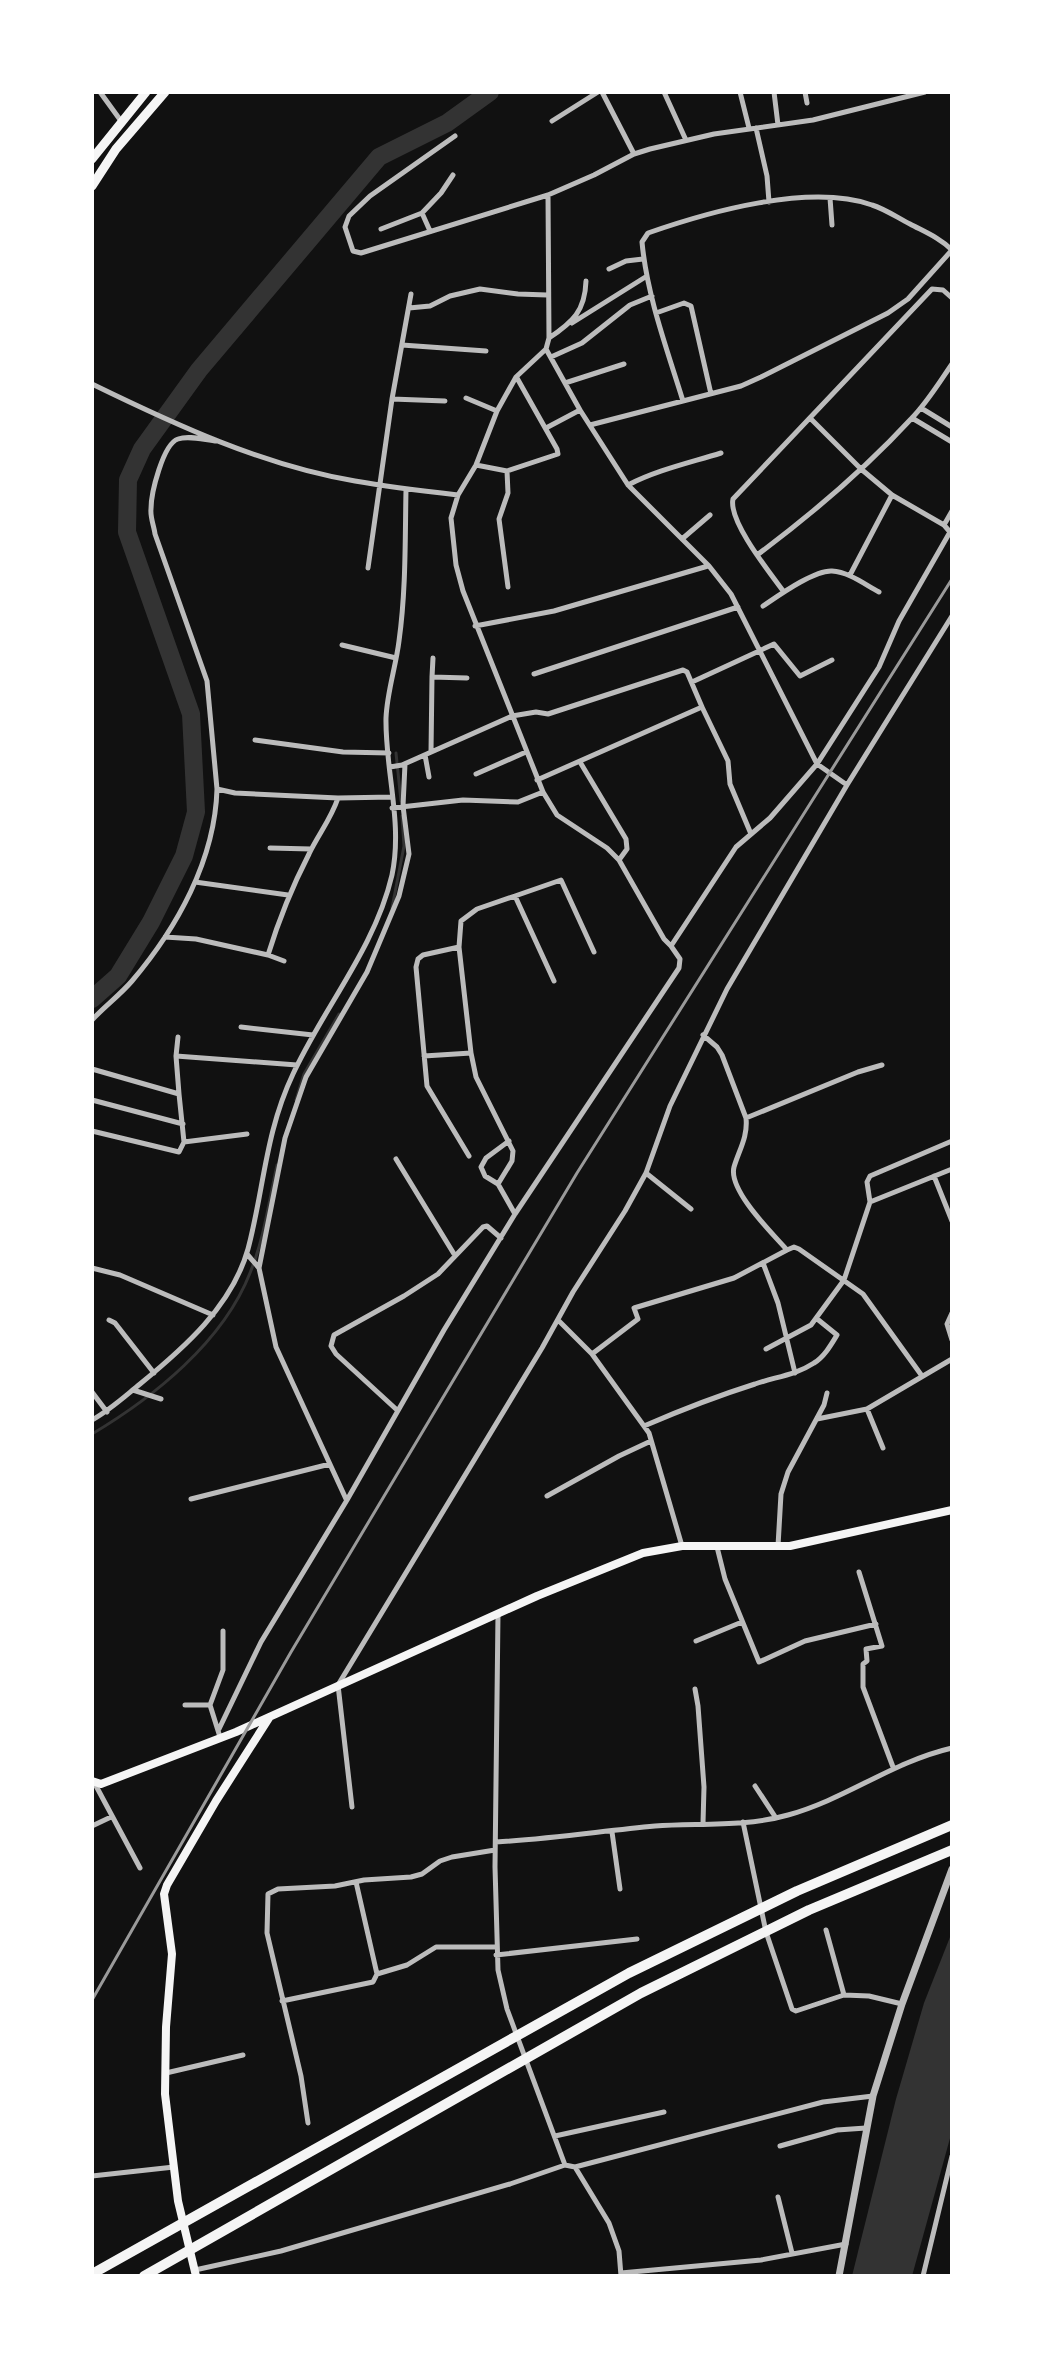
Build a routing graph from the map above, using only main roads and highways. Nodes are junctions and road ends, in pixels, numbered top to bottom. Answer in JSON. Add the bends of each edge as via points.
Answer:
{"nodes":[{"id":1,"x":146,"y":92,"type":"edge"},
{"id":2,"x":165,"y":92,"type":"edge"},
{"id":3,"x":93,"y":156,"type":"edge"},
{"id":4,"x":92,"y":186,"type":"edge"},
{"id":5,"x":952,"y":1510,"type":"edge"},
{"id":6,"x":272,"y":1717,"type":"junction"},
{"id":7,"x":93,"y":1782,"type":"edge"},
{"id":8,"x":952,"y":1825,"type":"edge"},
{"id":9,"x":952,"y":1850,"type":"edge"},
{"id":10,"x":196,"y":2273,"type":"edge"},
{"id":11,"x":92,"y":2274,"type":"edge"},
{"id":12,"x":144,"y":2276,"type":"edge"}],
"edges":[{"from":1,"to":3,"type":"highway"},
{"from":2,"to":4,"type":"highway"},
{"from":5,"to":6,"type":"main road","via":[[790,1546],[682,1546],[643,1553]]},
{"from":6,"to":7,"type":"main road","via":[[220,1733],[101,1784]]},
{"from":6,"to":10,"type":"main road","via":[[167,1885],[172,1954],[164,2073],[178,2201]]},
{"from":8,"to":11,"type":"highway","via":[[797,1891],[629,1973]]},
{"from":9,"to":12,"type":"highway","via":[[809,1910],[641,1993]]}]}
